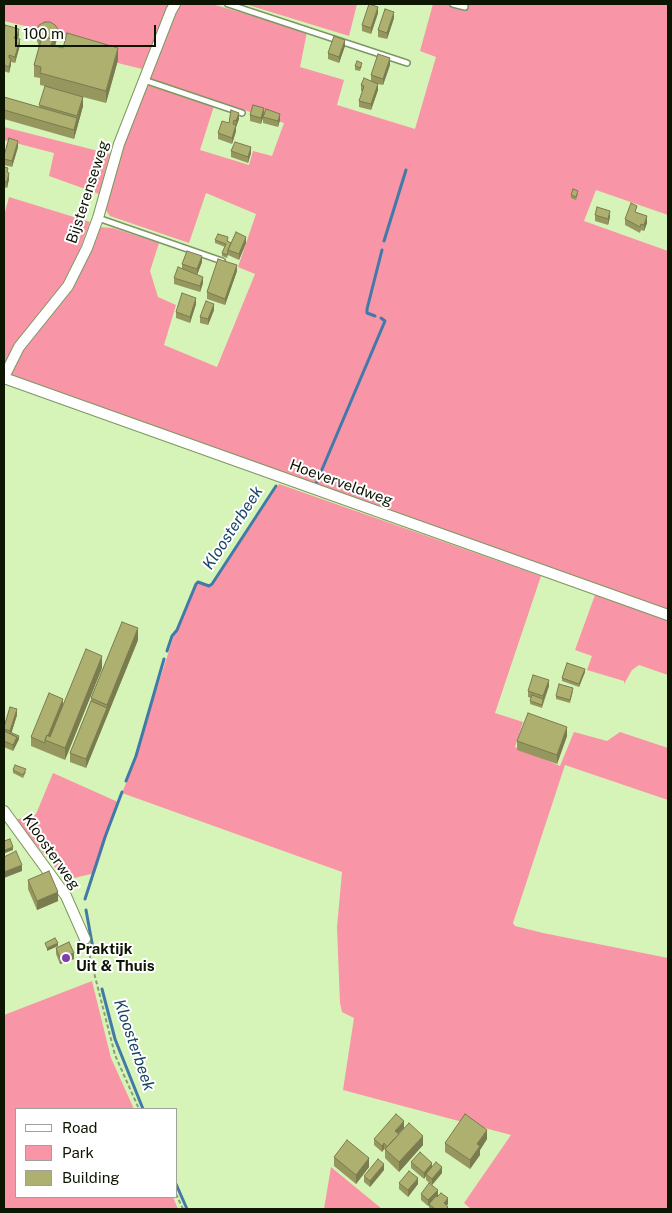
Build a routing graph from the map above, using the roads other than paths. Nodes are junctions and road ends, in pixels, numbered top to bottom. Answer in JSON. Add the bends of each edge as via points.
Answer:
{"nodes":[{"id":1,"x":176,"y":4,"type":"edge"},
{"id":2,"x":228,"y":4,"type":"edge"},
{"id":3,"x":453,"y":4,"type":"edge"},
{"id":4,"x":465,"y":7,"type":"dead end"},
{"id":5,"x":407,"y":63,"type":"dead end"},
{"id":6,"x":143,"y":80,"type":"junction"},
{"id":7,"x":242,"y":113,"type":"dead end"},
{"id":8,"x":98,"y":218,"type":"junction"},
{"id":9,"x":225,"y":262,"type":"edge"},
{"id":10,"x":4,"y":377,"type":"edge"},
{"id":11,"x":668,"y":616,"type":"edge"},
{"id":12,"x":4,"y":811,"type":"edge"},
{"id":13,"x":85,"y":939,"type":"road end"}],
"edges":[{"from":1,"to":6,"type":"street","name":"Bijsterenseweg"},
{"from":2,"to":5,"type":"lane"},
{"from":3,"to":4,"type":"lane"},
{"from":6,"to":7,"type":"lane"},
{"from":6,"to":8,"type":"street","name":"Bijsterenseweg","via":[[119,144]]},
{"from":8,"to":9,"type":"lane"},
{"from":8,"to":10,"type":"street","name":"Bijsterenseweg","via":[[68,286],[19,347]]},
{"from":10,"to":11,"type":"street","name":"Hoeverveldweg"},
{"from":12,"to":13,"type":"street","name":"Kloosterweg","via":[[66,896]]}]}
